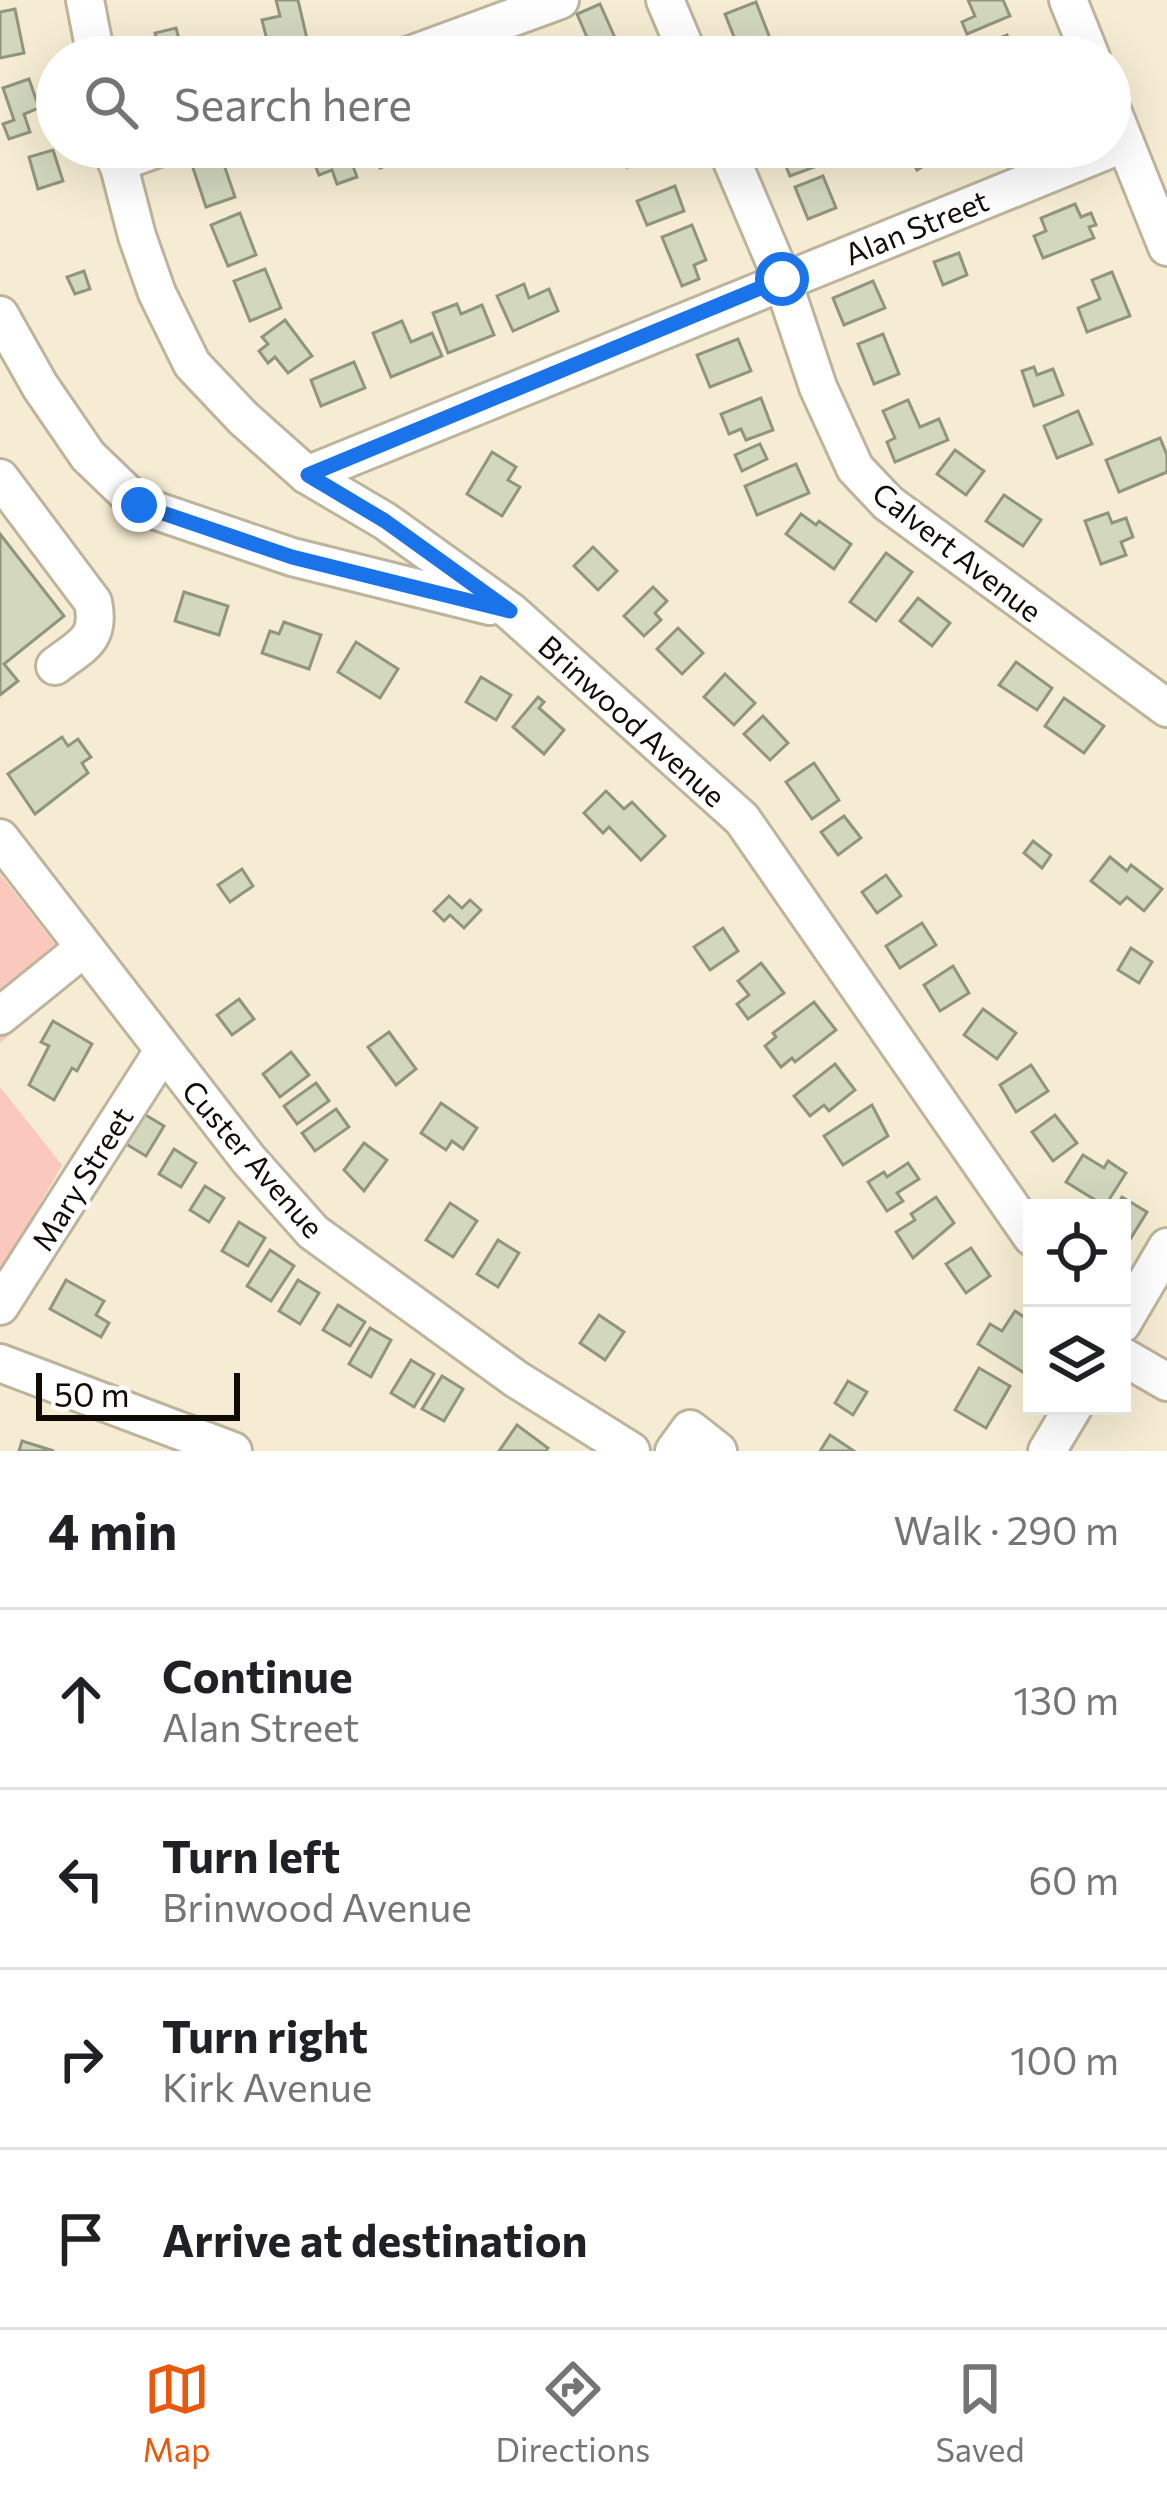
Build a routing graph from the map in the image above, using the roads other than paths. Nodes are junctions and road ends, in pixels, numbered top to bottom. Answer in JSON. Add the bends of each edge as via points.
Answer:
{"nodes":[{"id":1,"x":85,"y":0,"type":"edge"},
{"id":2,"x":560,"y":0,"type":"edge"},
{"id":3,"x":665,"y":0,"type":"edge"},
{"id":4,"x":1073,"y":1,"type":"edge"},
{"id":5,"x":92,"y":36,"type":"edge"},
{"id":6,"x":462,"y":36,"type":"edge"},
{"id":7,"x":680,"y":36,"type":"edge"},
{"id":8,"x":1084,"y":36,"type":"edge"},
{"id":9,"x":1131,"y":157,"type":"edge"},
{"id":10,"x":120,"y":168,"type":"edge"},
{"id":11,"x":735,"y":168,"type":"edge"},
{"id":12,"x":1060,"y":168,"type":"edge"},
{"id":13,"x":1167,"y":247,"type":"edge"},
{"id":14,"x":782,"y":279,"type":"junction"},
{"id":15,"x":0,"y":315,"type":"edge"},
{"id":16,"x":308,"y":475,"type":"junction"},
{"id":17,"x":0,"y":478,"type":"edge"},
{"id":18,"x":510,"y":611,"type":"junction"},
{"id":19,"x":55,"y":666,"type":"dead end"},
{"id":20,"x":1167,"y":708,"type":"edge"},
{"id":21,"x":0,"y":838,"type":"edge"},
{"id":22,"x":84,"y":948,"type":"junction"},
{"id":23,"x":0,"y":1016,"type":"edge"},
{"id":24,"x":163,"y":1051,"type":"junction"},
{"id":25,"x":1023,"y":1224,"type":"edge"},
{"id":26,"x":1167,"y":1247,"type":"edge"},
{"id":27,"x":0,"y":1306,"type":"edge"},
{"id":28,"x":1131,"y":1309,"type":"edge"},
{"id":29,"x":1131,"y":1360,"type":"edge"},
{"id":30,"x":0,"y":1363,"type":"edge"},
{"id":31,"x":1167,"y":1382,"type":"edge"},
{"id":32,"x":1069,"y":1415,"type":"edge"},
{"id":33,"x":232,"y":1451,"type":"edge"},
{"id":34,"x":631,"y":1451,"type":"edge"},
{"id":35,"x":674,"y":1451,"type":"edge"},
{"id":36,"x":718,"y":1451,"type":"edge"},
{"id":37,"x":1047,"y":1451,"type":"edge"}],
"edges":[{"from":1,"to":5,"type":"street"},
{"from":2,"to":6,"type":"street"},
{"from":3,"to":7,"type":"street"},
{"from":4,"to":8,"type":"street"},
{"from":9,"to":13,"type":"street"},
{"from":10,"to":16,"type":"street","name":"Brinwood Avenue","via":[[157,293],[192,364]]},
{"from":11,"to":14,"type":"street","name":"Calvert Avenue"},
{"from":12,"to":14,"type":"street","name":"Alan Street"},
{"from":14,"to":16,"type":"street","name":"Alan Street"},
{"from":14,"to":20,"type":"street","name":"Calvert Avenue","via":[[855,468],[888,503]]},
{"from":15,"to":18,"type":"street","via":[[88,456],[139,505],[292,557]]},
{"from":16,"to":18,"type":"street","name":"Brinwood Avenue"},
{"from":17,"to":19,"type":"street","via":[[93,602],[92,637]]},
{"from":18,"to":25,"type":"street","name":"Brinwood Avenue","via":[[742,819]]},
{"from":21,"to":22,"type":"street","name":"Custer Avenue"},
{"from":22,"to":23,"type":"street"},
{"from":22,"to":24,"type":"street","name":"Custer Avenue"},
{"from":24,"to":27,"type":"street","name":"Mary Street"},
{"from":24,"to":34,"type":"street","name":"Custer Avenue","via":[[314,1232],[516,1379]]},
{"from":26,"to":28,"type":"street"},
{"from":29,"to":31,"type":"street"},
{"from":30,"to":33,"type":"street"},
{"from":32,"to":37,"type":"street"},
{"from":35,"to":36,"type":"street","via":[[690,1429]]}]}
